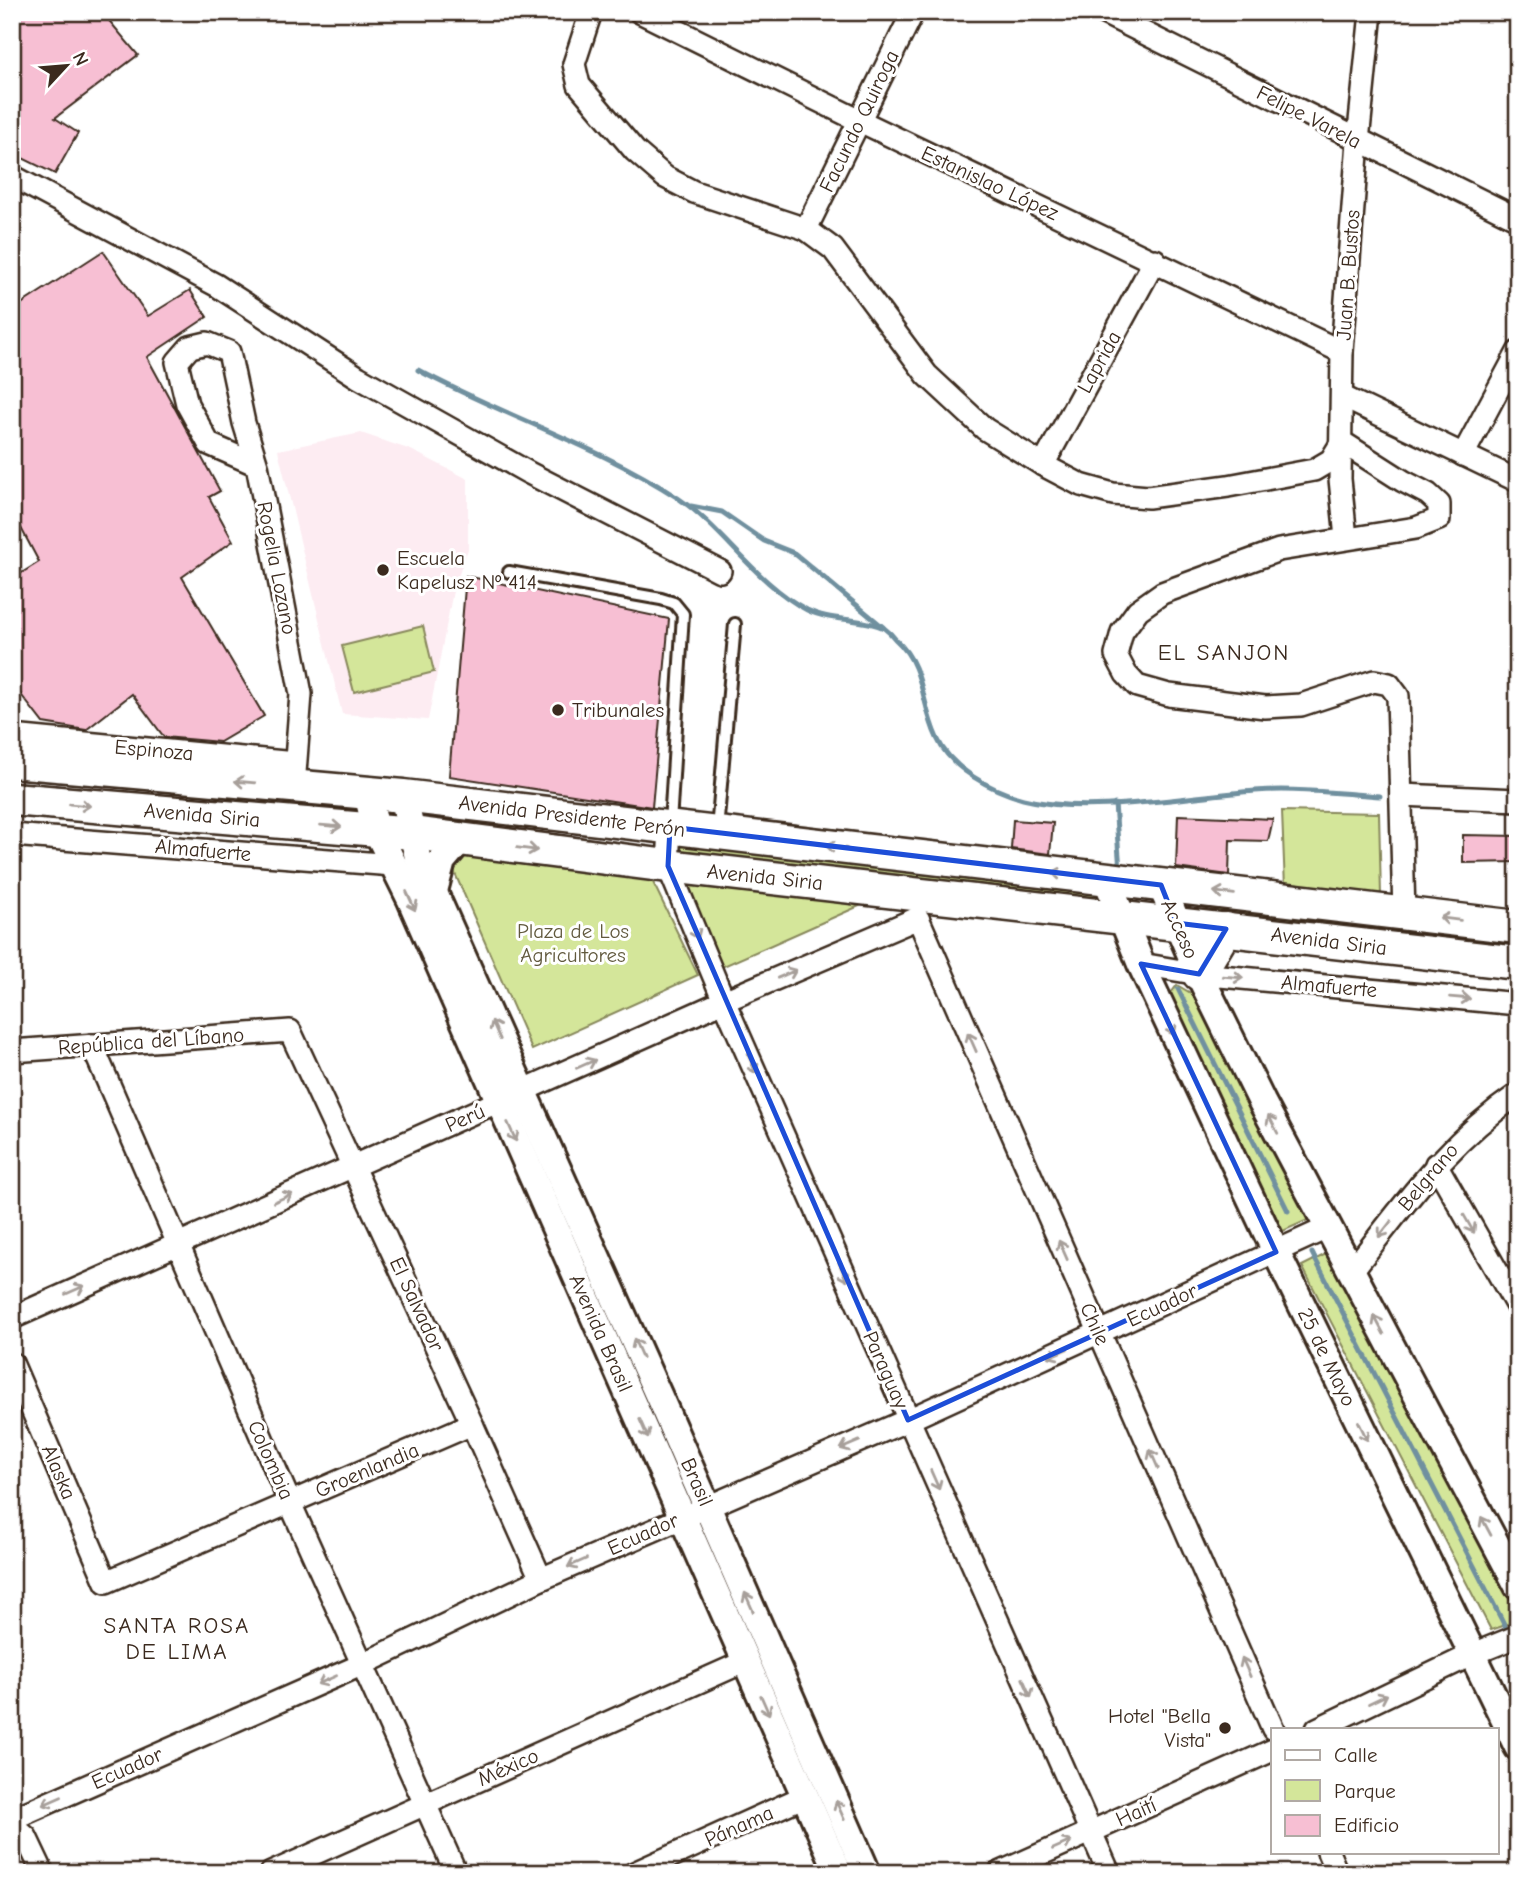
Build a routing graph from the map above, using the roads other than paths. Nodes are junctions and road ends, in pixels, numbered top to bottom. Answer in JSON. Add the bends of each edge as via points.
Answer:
{"nodes":[{"id":1,"x":591,"y":12,"type":"edge"},
{"id":2,"x":640,"y":12,"type":"edge"},
{"id":3,"x":913,"y":12,"type":"edge"},
{"id":4,"x":1102,"y":12,"type":"edge"},
{"id":5,"x":1371,"y":12,"type":"edge"},
{"id":6,"x":858,"y":120,"type":"junction"},
{"id":7,"x":1358,"y":141,"type":"junction"},
{"id":8,"x":12,"y":176,"type":"edge"},
{"id":9,"x":1518,"y":219,"type":"edge"},
{"id":10,"x":806,"y":229,"type":"junction"},
{"id":11,"x":1155,"y":260,"type":"junction"},
{"id":12,"x":1342,"y":352,"type":"junction"},
{"id":13,"x":1518,"y":352,"type":"edge"},
{"id":14,"x":1343,"y":397,"type":"junction"},
{"id":15,"x":1342,"y":442,"type":"junction"},
{"id":16,"x":1464,"y":455,"type":"junction"},
{"id":17,"x":257,"y":465,"type":"junction"},
{"id":18,"x":1043,"y":465,"type":"junction"},
{"id":19,"x":1518,"y":481,"type":"edge"},
{"id":20,"x":1346,"y":538,"type":"junction"},
{"id":21,"x":720,"y":571,"type":"dead end"},
{"id":22,"x":509,"y":572,"type":"dead end"},
{"id":23,"x":735,"y":624,"type":"dead end"},
{"id":24,"x":12,"y":736,"type":"edge"},
{"id":25,"x":12,"y":761,"type":"edge"},
{"id":26,"x":294,"y":775,"type":"junction"},
{"id":27,"x":367,"y":793,"type":"junction"},
{"id":28,"x":1401,"y":795,"type":"junction"},
{"id":29,"x":403,"y":796,"type":"junction"},
{"id":30,"x":12,"y":799,"type":"edge"},
{"id":31,"x":1518,"y":800,"type":"edge"},
{"id":32,"x":670,"y":827,"type":"junction"},
{"id":33,"x":376,"y":829,"type":"junction"},
{"id":34,"x":413,"y":833,"type":"junction"},
{"id":35,"x":717,"y":833,"type":"junction"},
{"id":36,"x":12,"y":835,"type":"edge"},
{"id":37,"x":460,"y":840,"type":"junction"},
{"id":38,"x":393,"y":865,"type":"junction"},
{"id":39,"x":668,"y":866,"type":"junction"},
{"id":40,"x":1119,"y":881,"type":"junction"},
{"id":41,"x":1161,"y":885,"type":"junction"},
{"id":42,"x":434,"y":891,"type":"junction"},
{"id":43,"x":956,"y":898,"type":"junction"},
{"id":44,"x":1405,"y":914,"type":"junction"},
{"id":45,"x":1123,"y":917,"type":"junction"},
{"id":46,"x":918,"y":918,"type":"junction"},
{"id":47,"x":1176,"y":923,"type":"junction"},
{"id":48,"x":1518,"y":927,"type":"edge"},
{"id":49,"x":1226,"y":929,"type":"junction"},
{"id":50,"x":1518,"y":963,"type":"edge"},
{"id":51,"x":1141,"y":964,"type":"junction"},
{"id":52,"x":1199,"y":974,"type":"junction"},
{"id":53,"x":724,"y":1001,"type":"junction"},
{"id":54,"x":1518,"y":1004,"type":"edge"},
{"id":55,"x":290,"y":1031,"type":"joint"},
{"id":56,"x":92,"y":1045,"type":"junction"},
{"id":57,"x":12,"y":1051,"type":"edge"},
{"id":58,"x":524,"y":1092,"type":"junction"},
{"id":59,"x":1518,"y":1094,"type":"edge"},
{"id":60,"x":499,"y":1103,"type":"junction"},
{"id":61,"x":1436,"y":1164,"type":"junction"},
{"id":62,"x":354,"y":1167,"type":"junction"},
{"id":63,"x":1320,"y":1231,"type":"junction"},
{"id":64,"x":177,"y":1245,"type":"junction"},
{"id":65,"x":1283,"y":1249,"type":"junction"},
{"id":66,"x":1351,"y":1272,"type":"junction"},
{"id":67,"x":1518,"y":1308,"type":"edge"},
{"id":68,"x":12,"y":1318,"type":"edge"},
{"id":69,"x":1099,"y":1334,"type":"junction"},
{"id":70,"x":12,"y":1363,"type":"edge"},
{"id":71,"x":908,"y":1420,"type":"junction"},
{"id":72,"x":472,"y":1424,"type":"junction"},
{"id":73,"x":290,"y":1503,"type":"junction"},
{"id":74,"x":707,"y":1506,"type":"junction"},
{"id":75,"x":682,"y":1517,"type":"junction"},
{"id":76,"x":541,"y":1579,"type":"junction"},
{"id":77,"x":106,"y":1582,"type":"joint"},
{"id":78,"x":1518,"y":1586,"type":"edge"},
{"id":79,"x":1509,"y":1640,"type":"edge"},
{"id":80,"x":1471,"y":1655,"type":"junction"},
{"id":81,"x":746,"y":1661,"type":"junction"},
{"id":82,"x":361,"y":1665,"type":"junction"},
{"id":83,"x":1273,"y":1728,"type":"edge"},
{"id":84,"x":1319,"y":1728,"type":"edge"},
{"id":85,"x":1518,"y":1747,"type":"edge"},
{"id":86,"x":1271,"y":1751,"type":"edge"},
{"id":87,"x":805,"y":1796,"type":"junction"},
{"id":88,"x":424,"y":1804,"type":"junction"},
{"id":89,"x":12,"y":1819,"type":"edge"},
{"id":90,"x":12,"y":1825,"type":"edge"},
{"id":91,"x":1091,"y":1832,"type":"junction"},
{"id":92,"x":1329,"y":1854,"type":"edge"},
{"id":93,"x":43,"y":1873,"type":"edge"},
{"id":94,"x":271,"y":1873,"type":"edge"},
{"id":95,"x":456,"y":1873,"type":"edge"},
{"id":96,"x":634,"y":1873,"type":"edge"},
{"id":97,"x":839,"y":1873,"type":"edge"},
{"id":98,"x":867,"y":1873,"type":"edge"},
{"id":99,"x":999,"y":1873,"type":"edge"},
{"id":100,"x":1109,"y":1873,"type":"edge"},
{"id":101,"x":1337,"y":1873,"type":"edge"}],
"edges":[{"from":1,"to":10,"type":"street","via":[[573,64],[579,85],[635,151],[665,177],[706,196]]},
{"from":2,"to":6,"type":"street","name":"Estanislao López"},
{"from":3,"to":6,"type":"street","name":"Facundo Quiroga"},
{"from":4,"to":7,"type":"street","name":"Felipe Varela"},
{"from":5,"to":7,"type":"street","name":"Juan B. Bustos"},
{"from":6,"to":10,"type":"street","name":"Facundo Quiroga"},
{"from":6,"to":11,"type":"street","name":"Estanislao López"},
{"from":7,"to":9,"type":"street","name":"Felipe Varela"},
{"from":7,"to":12,"type":"street","name":"Juan B. Bustos"},
{"from":8,"to":21,"type":"street","via":[[216,285],[358,377],[568,494]]},
{"from":10,"to":18,"type":"street","via":[[841,258],[927,375],[985,429]]},
{"from":11,"to":12,"type":"street","name":"Estanislao López"},
{"from":11,"to":18,"type":"street","name":"Laprida"},
{"from":12,"to":14,"type":"street","name":"Juan B. Bustos"},
{"from":13,"to":16,"type":"street"},
{"from":14,"to":15,"type":"street","name":"Juan B. Bustos"},
{"from":14,"to":16,"type":"street"},
{"from":15,"to":18,"type":"street","via":[[1331,460],[1314,470],[1148,497],[1081,485]]},
{"from":15,"to":20,"type":"street","name":"Juan B. Bustos","via":[[1340,479]]},
{"from":15,"to":20,"type":"street","via":[[1439,504],[1438,519],[1416,528]]},
{"from":16,"to":19,"type":"street"},
{"from":17,"to":17,"type":"street","name":"Rogelia Lozano","via":[[209,444],[187,404],[177,362],[190,347],[207,344],[229,352]]},
{"from":17,"to":26,"type":"street","name":"Rogelia Lozano","via":[[301,694]]},
{"from":20,"to":28,"type":"street","via":[[1279,550],[1162,593],[1138,610],[1122,632],[1116,655],[1137,686],[1169,695],[1265,707],[1301,705],[1374,681],[1389,684],[1398,696]]},
{"from":22,"to":32,"type":"lane","via":[[661,599],[674,603],[683,614]]},
{"from":23,"to":35,"type":"lane"},
{"from":24,"to":26,"type":"street","name":"Espinoza"},
{"from":26,"to":25,"type":"main road","name":"Avenida Presidente Perón","one_way":true},
{"from":26,"to":27,"type":"main road","name":"Avenida Presidente Perón"},
{"from":27,"to":29,"type":"main road","name":"Avenida Presidente Perón"},
{"from":27,"to":33,"type":"street","name":"Avenida Brasil"},
{"from":28,"to":31,"type":"street"},
{"from":28,"to":44,"type":"street"},
{"from":29,"to":32,"type":"main road","name":"Avenida Presidente Perón"},
{"from":29,"to":34,"type":"street"},
{"from":30,"to":33,"type":"main road","name":"Avenida Siria","one_way":true},
{"from":32,"to":35,"type":"main road","name":"Avenida Presidente Perón"},
{"from":32,"to":39,"type":"street"},
{"from":33,"to":34,"type":"main road","name":"Avenida Siria"},
{"from":33,"to":38,"type":"street","name":"Avenida Brasil"},
{"from":34,"to":37,"type":"main road","name":"Avenida Siria"},
{"from":34,"to":42,"type":"street"},
{"from":40,"to":35,"type":"main road","name":"Avenida Presidente Perón","one_way":true},
{"from":36,"to":38,"type":"street","name":"Almafuerte"},
{"from":37,"to":39,"type":"main road","name":"Avenida Siria","one_way":true},
{"from":37,"to":42,"type":"street","via":[[442,861]]},
{"from":38,"to":60,"type":"street","name":"Avenida Brasil","one_way":true},
{"from":39,"to":43,"type":"main road","name":"Avenida Siria"},
{"from":39,"to":53,"type":"street","name":"Paraguay","one_way":true},
{"from":40,"to":41,"type":"main road","name":"Avenida Siria"},
{"from":40,"to":45,"type":"street"},
{"from":44,"to":41,"type":"main road","name":"Avenida Siria","one_way":true},
{"from":41,"to":47,"type":"street","name":"Acceso"},
{"from":58,"to":42,"type":"street","one_way":true},
{"from":43,"to":45,"type":"main road","name":"Avenida Siria"},
{"from":43,"to":46,"type":"main road"},
{"from":48,"to":44,"type":"main road","name":"Avenida Siria","one_way":true},
{"from":45,"to":47,"type":"main road","name":"Avenida Siria"},
{"from":45,"to":51,"type":"street"},
{"from":53,"to":46,"type":"street","name":"Perú","one_way":true},
{"from":69,"to":46,"type":"street","name":"Chile","one_way":true},
{"from":47,"to":49,"type":"main road","name":"Avenida Siria"},
{"from":47,"to":52,"type":"street","name":"Acceso"},
{"from":49,"to":50,"type":"main road","name":"Avenida Siria"},
{"from":49,"to":52,"type":"main road"},
{"from":51,"to":52,"type":"street","name":"Almafuerte"},
{"from":51,"to":65,"type":"street","name":"25 de Mayo","one_way":true},
{"from":52,"to":54,"type":"street","name":"Almafuerte","one_way":true},
{"from":63,"to":52,"type":"street","one_way":true},
{"from":58,"to":53,"type":"street","name":"Perú","one_way":true},
{"from":53,"to":71,"type":"street","name":"Paraguay","one_way":true},
{"from":55,"to":56,"type":"street","name":"República del Líbano"},
{"from":55,"to":62,"type":"street","name":"El Salvador"},
{"from":56,"to":57,"type":"street","name":"República del Líbano"},
{"from":56,"to":64,"type":"street","name":"Colombia"},
{"from":58,"to":60,"type":"street","name":"Perú"},
{"from":74,"to":58,"type":"street","name":"Brasil","one_way":true},
{"from":59,"to":61,"type":"street","name":"Belgrano","via":[[1488,1115]]},
{"from":60,"to":62,"type":"street","name":"Perú"},
{"from":60,"to":75,"type":"street","name":"Avenida Brasil","one_way":true},
{"from":61,"to":66,"type":"street","name":"Belgrano","one_way":true},
{"from":61,"to":67,"type":"street","one_way":true},
{"from":64,"to":62,"type":"street","name":"Perú","one_way":true},
{"from":62,"to":72,"type":"street","name":"El Salvador"},
{"from":63,"to":65,"type":"street","name":"Ecuador"},
{"from":63,"to":66,"type":"street"},
{"from":68,"to":64,"type":"street","name":"Perú","one_way":true},
{"from":64,"to":73,"type":"street","name":"Colombia"},
{"from":65,"to":69,"type":"street","name":"Ecuador"},
{"from":65,"to":80,"type":"street","name":"25 de Mayo","one_way":true},
{"from":78,"to":66,"type":"street","one_way":true},
{"from":69,"to":71,"type":"street","name":"Ecuador","one_way":true},
{"from":83,"to":69,"type":"street","name":"Chile","one_way":true},
{"from":70,"to":77,"type":"street","name":"Alaska"},
{"from":71,"to":74,"type":"street","name":"Ecuador","one_way":true},
{"from":71,"to":91,"type":"street","name":"Paraguay","one_way":true},
{"from":72,"to":73,"type":"street","name":"Groenlandia"},
{"from":72,"to":76,"type":"street","name":"El Salvador"},
{"from":73,"to":77,"type":"street","name":"Groenlandia"},
{"from":73,"to":82,"type":"street","name":"Colombia"},
{"from":74,"to":75,"type":"street","name":"Ecuador"},
{"from":98,"to":74,"type":"street","name":"Brasil","one_way":true},
{"from":75,"to":76,"type":"street","name":"Ecuador","one_way":true},
{"from":75,"to":81,"type":"street","name":"Avenida Brasil"},
{"from":76,"to":82,"type":"street","name":"Ecuador"},
{"from":79,"to":80,"type":"street"},
{"from":84,"to":80,"type":"street","one_way":true},
{"from":80,"to":85,"type":"street","name":"25 de Mayo"},
{"from":81,"to":87,"type":"street","name":"Avenida Brasil","one_way":true},
{"from":81,"to":88,"type":"street","name":"México"},
{"from":82,"to":88,"type":"street","name":"Colombia"},
{"from":82,"to":89,"type":"street","name":"Ecuador","one_way":true},
{"from":86,"to":91,"type":"street","name":"Haití"},
{"from":87,"to":96,"type":"street","name":"Pánama"},
{"from":87,"to":97,"type":"street","name":"Avenida Brasil"},
{"from":88,"to":94,"type":"street","name":"México"},
{"from":88,"to":95,"type":"street","name":"Colombia"},
{"from":90,"to":93,"type":"street","via":[[26,1837]]},
{"from":99,"to":91,"type":"street","name":"Haití","one_way":true},
{"from":91,"to":100,"type":"street","name":"Paraguay"},
{"from":92,"to":101,"type":"street"}]}
